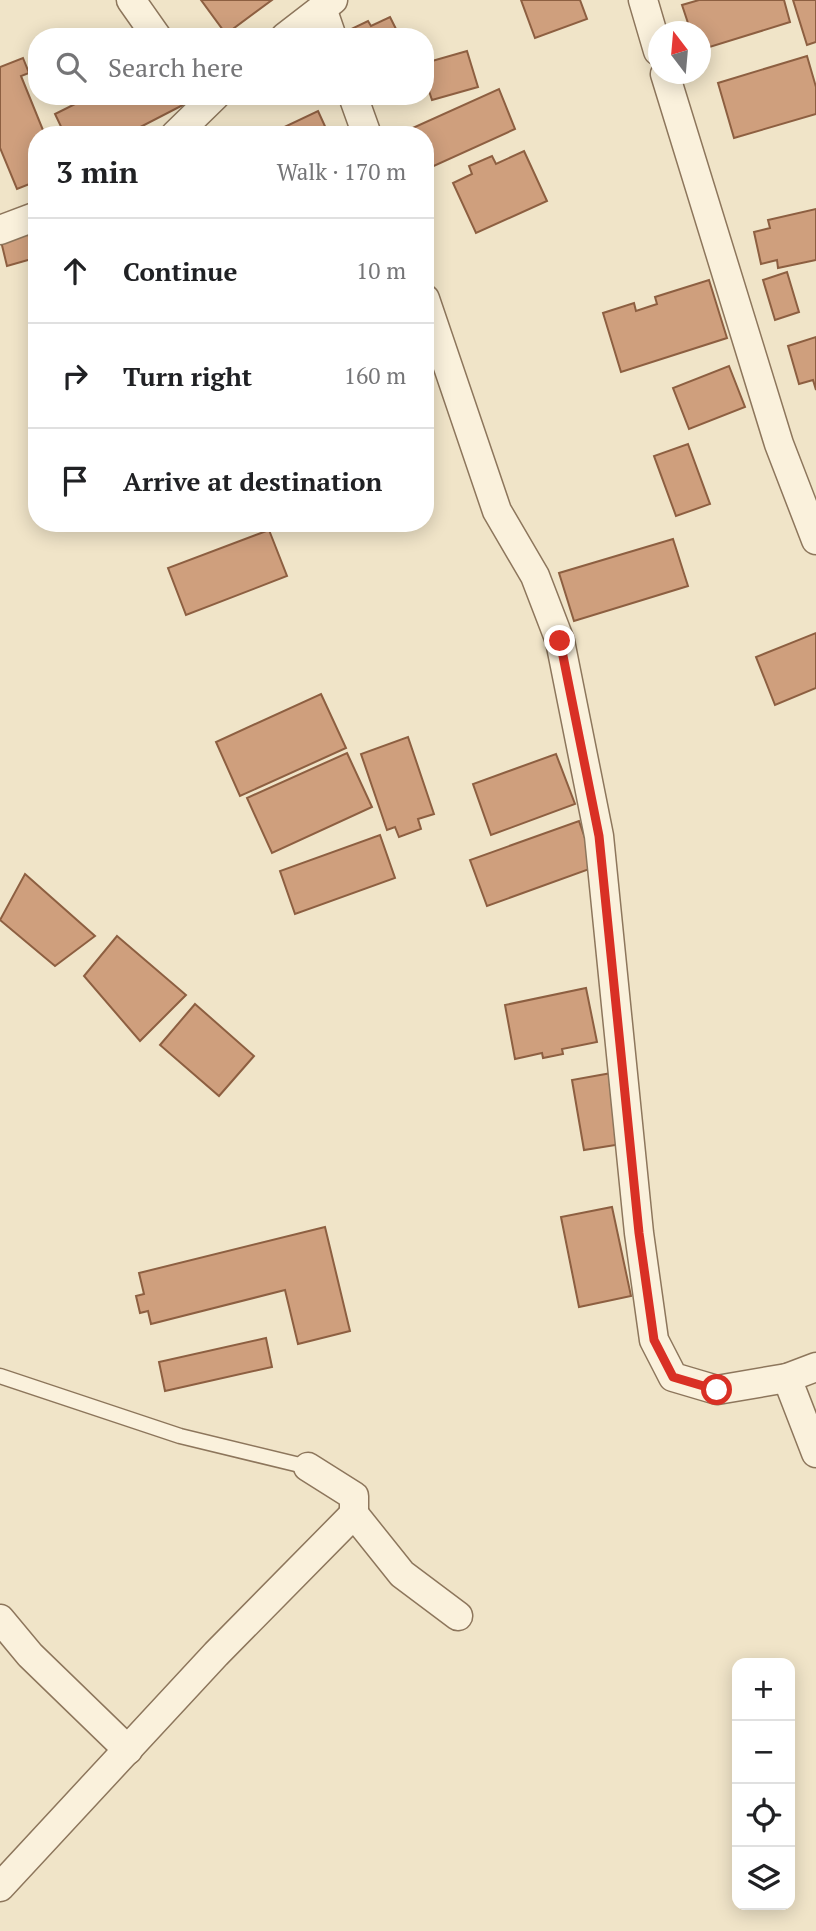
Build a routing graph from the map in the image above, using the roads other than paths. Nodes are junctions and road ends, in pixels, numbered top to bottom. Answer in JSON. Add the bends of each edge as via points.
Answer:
{"nodes":[{"id":1,"x":131,"y":0,"type":"edge"},
{"id":2,"x":643,"y":0,"type":"edge"},
{"id":3,"x":327,"y":4,"type":"edge"},
{"id":4,"x":650,"y":21,"type":"edge"},
{"id":5,"x":150,"y":28,"type":"edge"},
{"id":6,"x":296,"y":28,"type":"edge"},
{"id":7,"x":331,"y":28,"type":"edge"},
{"id":8,"x":668,"y":84,"type":"edge"},
{"id":9,"x":201,"y":105,"type":"edge"},
{"id":10,"x":356,"y":105,"type":"edge"},
{"id":11,"x":183,"y":126,"type":"edge"},
{"id":12,"x":364,"y":126,"type":"edge"},
{"id":13,"x":28,"y":219,"type":"edge"},
{"id":14,"x":0,"y":230,"type":"edge"},
{"id":15,"x":434,"y":326,"type":"edge"},
{"id":16,"x":816,"y":540,"type":"edge"},
{"id":17,"x":816,"y":1367,"type":"edge"},
{"id":18,"x":0,"y":1376,"type":"edge"},
{"id":19,"x":787,"y":1378,"type":"junction"},
{"id":20,"x":816,"y":1452,"type":"edge"},
{"id":21,"x":308,"y":1467,"type":"joint"},
{"id":22,"x":354,"y":1514,"type":"junction"},
{"id":23,"x":458,"y":1616,"type":"dead end"},
{"id":24,"x":0,"y":1619,"type":"edge"},
{"id":25,"x":128,"y":1750,"type":"junction"},
{"id":26,"x":0,"y":1887,"type":"edge"}],
"edges":[{"from":1,"to":5,"type":"street"},
{"from":2,"to":4,"type":"street"},
{"from":3,"to":6,"type":"street"},
{"from":3,"to":7,"type":"street"},
{"from":8,"to":16,"type":"street","via":[[779,444]]},
{"from":9,"to":11,"type":"street"},
{"from":10,"to":12,"type":"street"},
{"from":13,"to":14,"type":"street"},
{"from":15,"to":19,"type":"street","via":[[497,511],[535,576],[560,641],[599,836],[654,1340],[673,1377],[717,1390]]},
{"from":17,"to":19,"type":"street"},
{"from":18,"to":21,"type":"lane","via":[[180,1436]]},
{"from":19,"to":20,"type":"street"},
{"from":21,"to":22,"type":"street","via":[[354,1496]]},
{"from":22,"to":23,"type":"street","via":[[402,1574]]},
{"from":22,"to":25,"type":"street"},
{"from":24,"to":25,"type":"street","via":[[30,1655]]},
{"from":25,"to":26,"type":"street"}]}
